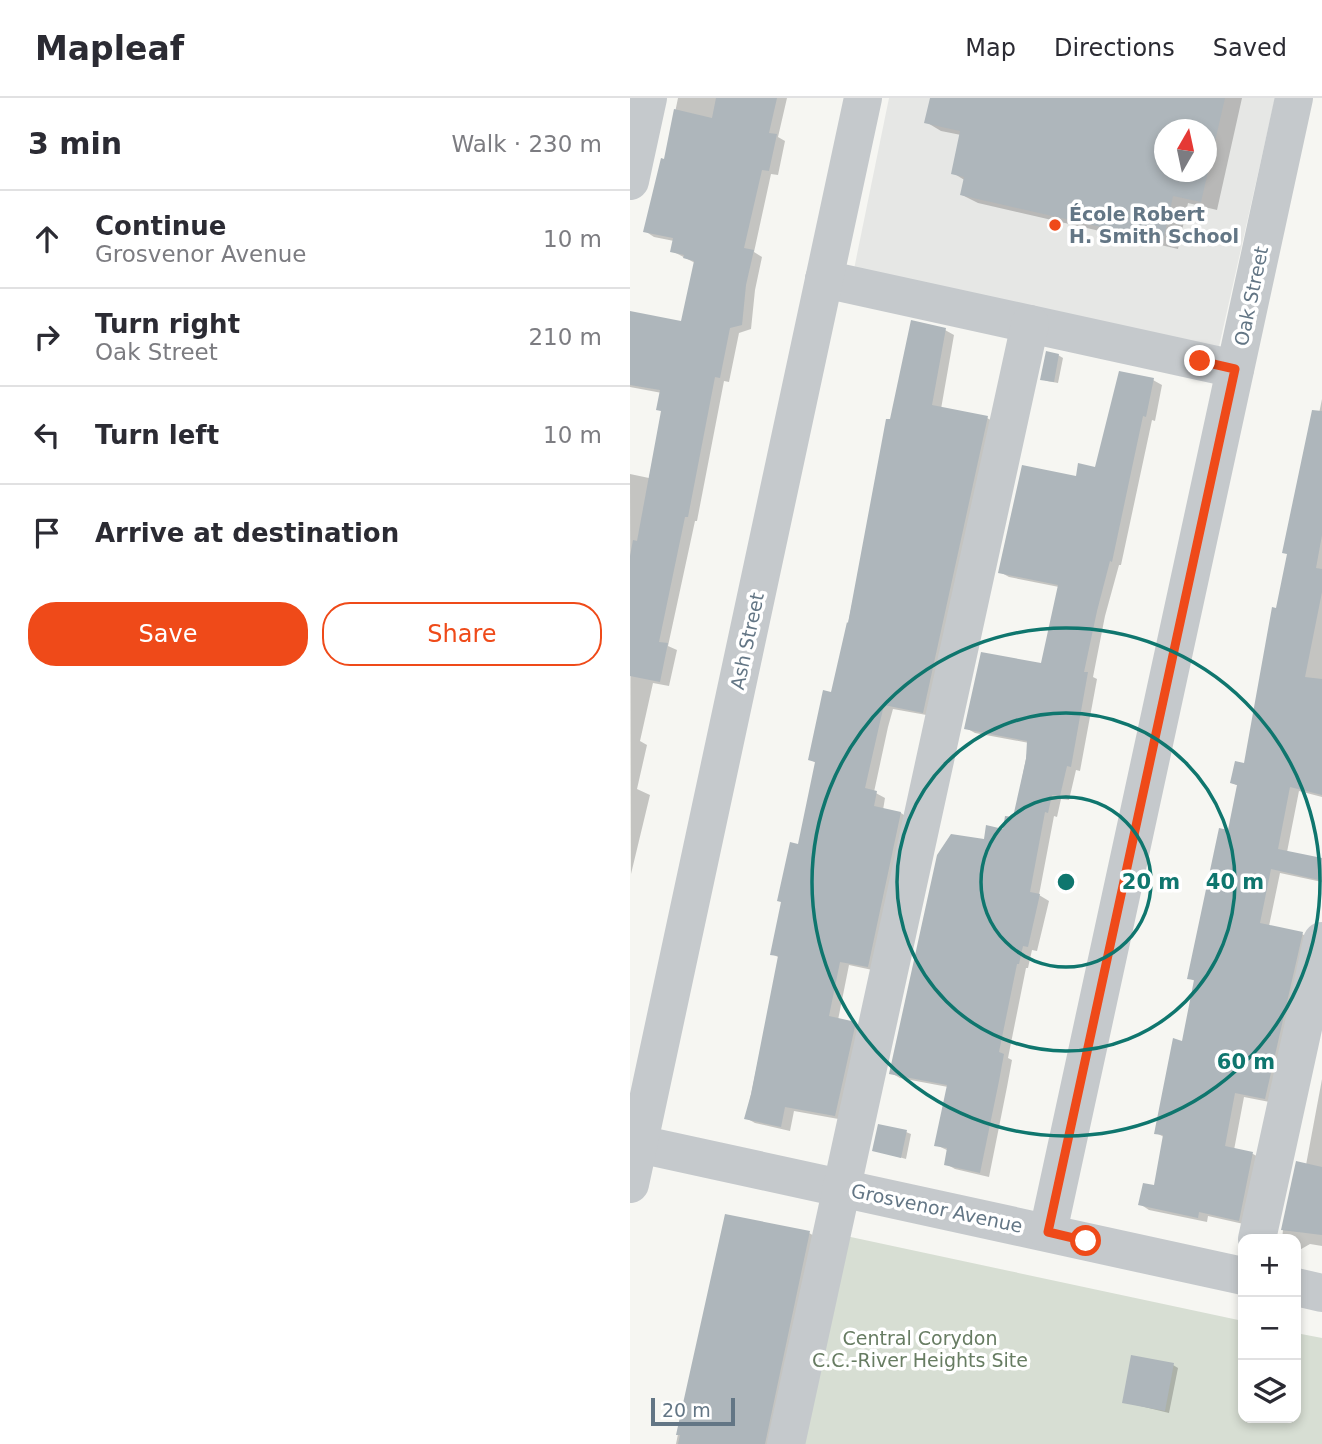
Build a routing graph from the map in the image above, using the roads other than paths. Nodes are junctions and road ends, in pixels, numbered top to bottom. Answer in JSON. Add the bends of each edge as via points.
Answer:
{"nodes":[{"id":1,"x":648,"y":98,"type":"edge"},
{"id":2,"x":863,"y":98,"type":"edge"},
{"id":3,"x":1294,"y":98,"type":"edge"},
{"id":4,"x":630,"y":181,"type":"edge"},
{"id":5,"x":824,"y":279,"type":"junction"},
{"id":6,"x":1030,"y":324,"type":"junction"},
{"id":7,"x":1235,"y":369,"type":"junction"},
{"id":8,"x":1322,"y":941,"type":"edge"},
{"id":9,"x":634,"y":1143,"type":"edge"},
{"id":10,"x":630,"y":1184,"type":"edge"},
{"id":11,"x":841,"y":1188,"type":"junction"},
{"id":12,"x":1048,"y":1232,"type":"junction"},
{"id":13,"x":1257,"y":1234,"type":"edge"},
{"id":14,"x":1238,"y":1275,"type":"edge"},
{"id":15,"x":1301,"y":1288,"type":"edge"},
{"id":16,"x":1322,"y":1293,"type":"edge"},
{"id":17,"x":786,"y":1444,"type":"edge"}],
"edges":[{"from":1,"to":4,"type":"street"},
{"from":2,"to":5,"type":"street","name":"Ash Street"},
{"from":3,"to":7,"type":"street","name":"Oak Street"},
{"from":5,"to":6,"type":"street"},
{"from":5,"to":9,"type":"street","name":"Ash Street"},
{"from":6,"to":7,"type":"street"},
{"from":6,"to":11,"type":"street"},
{"from":7,"to":12,"type":"street","name":"Oak Street"},
{"from":8,"to":13,"type":"street"},
{"from":9,"to":10,"type":"street","name":"Ash Street"},
{"from":9,"to":11,"type":"street","name":"Grosvenor Avenue"},
{"from":11,"to":12,"type":"street","name":"Grosvenor Avenue"},
{"from":11,"to":17,"type":"street"},
{"from":12,"to":14,"type":"street","name":"Grosvenor Avenue"},
{"from":15,"to":16,"type":"street"}]}
